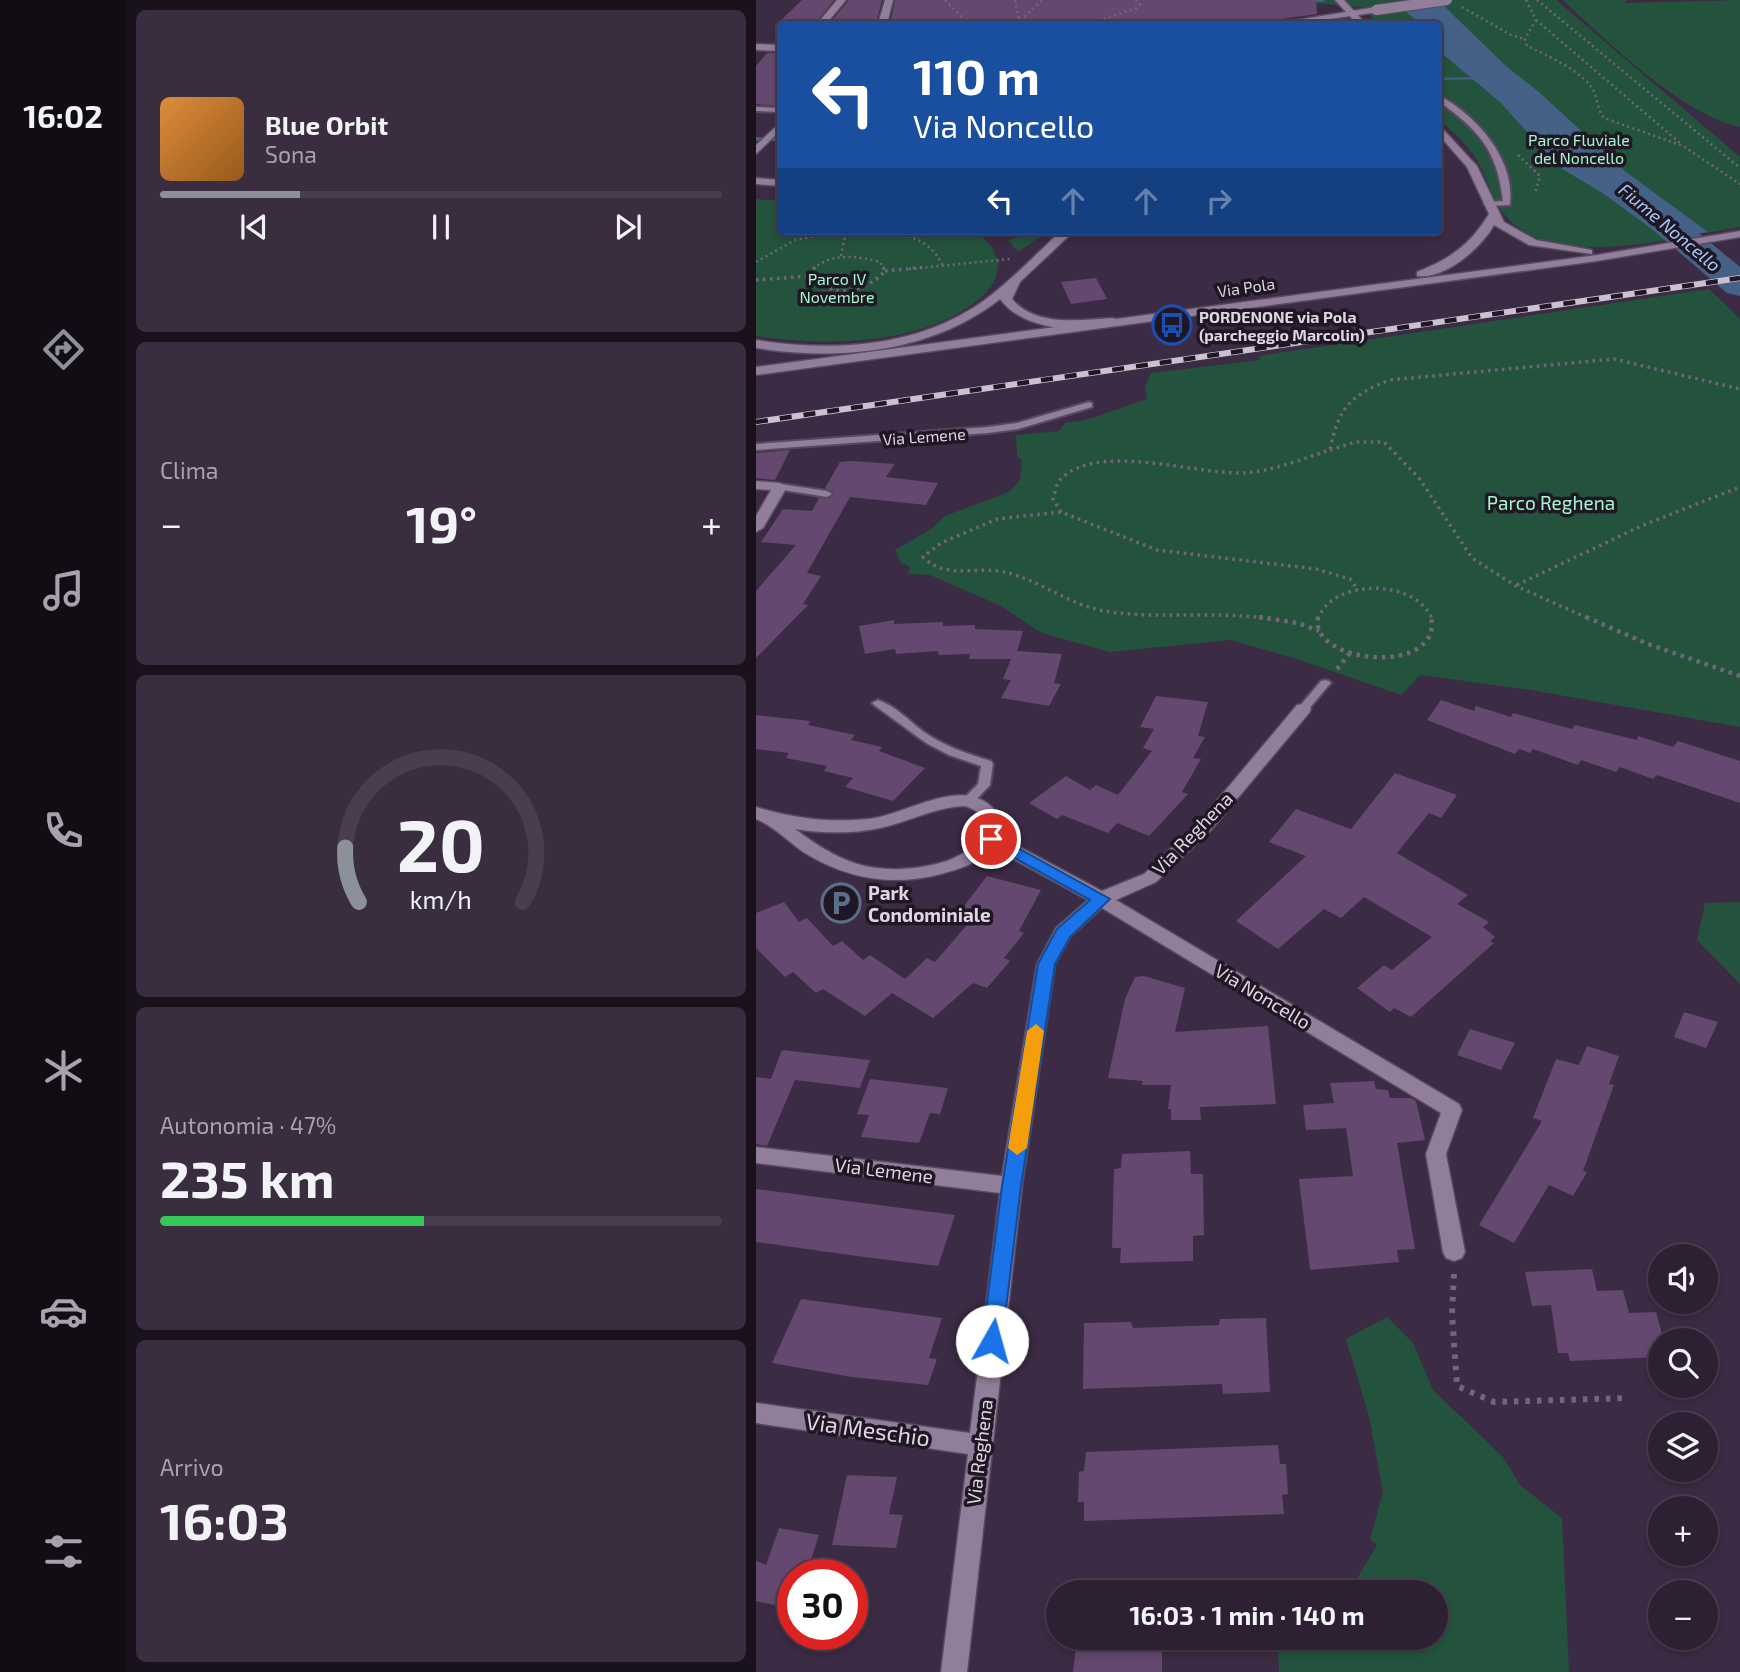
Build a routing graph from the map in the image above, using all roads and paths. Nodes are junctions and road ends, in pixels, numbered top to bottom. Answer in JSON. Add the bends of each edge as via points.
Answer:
{"nodes":[{"id":1,"x":842,"y":0,"type":"edge"},
{"id":2,"x":889,"y":0,"type":"edge"},
{"id":3,"x":945,"y":0,"type":"edge"},
{"id":4,"x":1015,"y":0,"type":"edge"},
{"id":5,"x":1043,"y":0,"type":"edge"},
{"id":6,"x":1136,"y":0,"type":"edge"},
{"id":7,"x":1339,"y":0,"type":"edge"},
{"id":8,"x":1447,"y":0,"type":"edge"},
{"id":9,"x":1526,"y":0,"type":"edge"},
{"id":10,"x":1537,"y":0,"type":"edge"},
{"id":11,"x":1458,"y":6,"type":"dead end"},
{"id":12,"x":1354,"y":14,"type":"junction"},
{"id":13,"x":1019,"y":19,"type":"joint"},
{"id":14,"x":1536,"y":20,"type":"junction"},
{"id":15,"x":824,"y":21,"type":"edge"},
{"id":16,"x":883,"y":21,"type":"edge"},
{"id":17,"x":966,"y":21,"type":"edge"},
{"id":18,"x":1097,"y":21,"type":"edge"},
{"id":19,"x":1301,"y":21,"type":"edge"},
{"id":20,"x":1360,"y":21,"type":"edge"},
{"id":21,"x":1525,"y":39,"type":"junction"},
{"id":22,"x":756,"y":47,"type":"edge"},
{"id":23,"x":777,"y":48,"type":"edge"},
{"id":24,"x":1442,"y":100,"type":"edge"},
{"id":25,"x":756,"y":109,"type":"edge"},
{"id":26,"x":777,"y":110,"type":"edge"},
{"id":27,"x":777,"y":130,"type":"edge"},
{"id":28,"x":1442,"y":131,"type":"edge"},
{"id":29,"x":1683,"y":146,"type":"junction"},
{"id":30,"x":757,"y":150,"type":"edge"},
{"id":31,"x":1740,"y":168,"type":"edge"},
{"id":32,"x":756,"y":181,"type":"edge"},
{"id":33,"x":777,"y":183,"type":"edge"},
{"id":34,"x":1740,"y":184,"type":"edge"},
{"id":35,"x":1490,"y":209,"type":"junction"},
{"id":36,"x":1740,"y":234,"type":"edge"},
{"id":37,"x":817,"y":235,"type":"edge"},
{"id":38,"x":845,"y":235,"type":"edge"},
{"id":39,"x":904,"y":235,"type":"edge"},
{"id":40,"x":1064,"y":235,"type":"edge"},
{"id":41,"x":1620,"y":252,"type":"junction"},
{"id":42,"x":841,"y":256,"type":"junction"},
{"id":43,"x":1039,"y":257,"type":"junction"},
{"id":44,"x":756,"y":262,"type":"edge"},
{"id":45,"x":943,"y":266,"type":"junction"},
{"id":46,"x":885,"y":271,"type":"junction"},
{"id":47,"x":809,"y":276,"type":"junction"},
{"id":48,"x":1017,"y":279,"type":"junction"},
{"id":49,"x":756,"y":280,"type":"edge"},
{"id":50,"x":1366,"y":287,"type":"junction"},
{"id":51,"x":1112,"y":322,"type":"junction"},
{"id":52,"x":756,"y":344,"type":"edge"},
{"id":53,"x":756,"y":371,"type":"edge"},
{"id":54,"x":1740,"y":389,"type":"edge"},
{"id":55,"x":1089,"y":405,"type":"dead end"},
{"id":56,"x":756,"y":447,"type":"edge"},
{"id":57,"x":1330,"y":450,"type":"junction"},
{"id":58,"x":756,"y":485,"type":"edge"},
{"id":59,"x":780,"y":487,"type":"junction"},
{"id":60,"x":1740,"y":487,"type":"edge"},
{"id":61,"x":827,"y":494,"type":"dead end"},
{"id":62,"x":1060,"y":513,"type":"junction"},
{"id":63,"x":756,"y":528,"type":"edge"},
{"id":64,"x":1516,"y":586,"type":"junction"},
{"id":65,"x":1358,"y":590,"type":"junction"},
{"id":66,"x":1319,"y":631,"type":"junction"},
{"id":67,"x":1349,"y":653,"type":"junction"},
{"id":68,"x":1335,"y":672,"type":"dead end"},
{"id":69,"x":1740,"y":676,"type":"edge"},
{"id":70,"x":1325,"y":683,"type":"dead end"},
{"id":71,"x":878,"y":703,"type":"dead end"},
{"id":72,"x":1303,"y":709,"type":"joint"},
{"id":73,"x":968,"y":801,"type":"junction"},
{"id":74,"x":763,"y":816,"type":"edge"},
{"id":75,"x":991,"y":839,"type":"junction"},
{"id":76,"x":1101,"y":899,"type":"junction"},
{"id":77,"x":756,"y":1155,"type":"edge"},
{"id":78,"x":1011,"y":1186,"type":"junction"},
{"id":79,"x":1454,"y":1252,"type":"joint"},
{"id":80,"x":1627,"y":1398,"type":"dead end"},
{"id":81,"x":756,"y":1413,"type":"edge"},
{"id":82,"x":979,"y":1445,"type":"junction"},
{"id":83,"x":954,"y":1672,"type":"edge"}],
"edges":[{"from":1,"to":15,"type":"street"},
{"from":2,"to":16,"type":"street"},
{"from":3,"to":17,"type":"path"},
{"from":4,"to":13,"type":"path"},
{"from":5,"to":13,"type":"path"},
{"from":6,"to":18,"type":"path","via":[[1137,8]]},
{"from":7,"to":12,"type":"street"},
{"from":8,"to":12,"type":"street","bridge":true},
{"from":9,"to":14,"type":"path"},
{"from":10,"to":31,"type":"path"},
{"from":11,"to":21,"type":"path"},
{"from":12,"to":19,"type":"street"},
{"from":12,"to":20,"type":"street"},
{"from":14,"to":21,"type":"path"},
{"from":14,"to":29,"type":"path"},
{"from":21,"to":29,"type":"path","via":[[1527,46],[1557,60],[1592,88],[1604,118]]},
{"from":22,"to":23,"type":"street"},
{"from":24,"to":35,"type":"lane","via":[[1480,128],[1498,159],[1507,203]]},
{"from":25,"to":26,"type":"lane"},
{"from":27,"to":30,"type":"street"},
{"from":28,"to":35,"type":"street","via":[[1463,152]]},
{"from":29,"to":34,"type":"path"},
{"from":32,"to":33,"type":"street"},
{"from":35,"to":41,"type":"street","via":[[1514,235],[1533,243],[1565,250]]},
{"from":35,"to":50,"type":"street","via":[[1478,244],[1456,260]]},
{"from":36,"to":41,"type":"street","name":"Via Pola"},
{"from":37,"to":44,"type":"path","via":[[771,249]]},
{"from":38,"to":42,"type":"path"},
{"from":39,"to":45,"type":"path","via":[[933,248]]},
{"from":40,"to":43,"type":"street"},
{"from":41,"to":50,"type":"street","name":"Via Pola"},
{"from":42,"to":46,"type":"path","via":[[873,258]]},
{"from":42,"to":47,"type":"path","via":[[821,262]]},
{"from":43,"to":45,"type":"path"},
{"from":43,"to":48,"type":"street"},
{"from":45,"to":46,"type":"path"},
{"from":46,"to":47,"type":"path","via":[[875,282],[852,289],[818,286]]},
{"from":47,"to":49,"type":"path"},
{"from":48,"to":51,"type":"street","via":[[1006,299],[1022,315],[1060,322]]},
{"from":48,"to":52,"type":"street","via":[[961,321],[922,336],[842,349]]},
{"from":50,"to":51,"type":"street","name":"Via Pola"},
{"from":51,"to":53,"type":"street","name":"Via Pola"},
{"from":54,"to":57,"type":"path","via":[[1614,359],[1389,380],[1357,393],[1337,413]]},
{"from":55,"to":56,"type":"lane","name":"Via Lemene","via":[[998,429]]},
{"from":57,"to":62,"type":"path","via":[[1259,472],[1085,465],[1059,481],[1053,499]]},
{"from":57,"to":64,"type":"path","via":[[1355,442],[1384,442],[1419,478],[1472,558]]},
{"from":58,"to":59,"type":"street"},
{"from":59,"to":61,"type":"lane"},
{"from":59,"to":63,"type":"street"},
{"from":60,"to":64,"type":"path","via":[[1641,526]]},
{"from":62,"to":65,"type":"path","via":[[1157,550],[1303,567],[1350,579]]},
{"from":62,"to":66,"type":"path","via":[[997,519],[941,543],[923,557],[928,565],[948,571],[1004,572],[1090,608],[1265,617]]},
{"from":64,"to":69,"type":"path","via":[[1648,644]]},
{"from":65,"to":66,"type":"path","via":[[1323,605],[1317,615]]},
{"from":65,"to":67,"type":"path","via":[[1393,590],[1411,596],[1425,605],[1435,628],[1430,640],[1403,655],[1376,658]]},
{"from":66,"to":67,"type":"path","via":[[1333,646]]},
{"from":67,"to":68,"type":"path"},
{"from":70,"to":72,"type":"lane","name":"Via Reghena"},
{"from":71,"to":73,"type":"lane","via":[[954,755],[987,764],[984,785]]},
{"from":72,"to":76,"type":"street","name":"Via Reghena","via":[[1205,826],[1150,877]]},
{"from":73,"to":74,"type":"street","via":[[944,802],[875,824],[821,828]]},
{"from":73,"to":75,"type":"street","via":[[993,817],[996,826]]},
{"from":74,"to":75,"type":"street","via":[[819,855],[862,873],[887,877],[930,873],[958,864]]},
{"from":75,"to":76,"type":"street","name":"Via Noncello"},
{"from":76,"to":78,"type":"street","name":"Via Reghena","via":[[1063,933],[1046,964]]},
{"from":76,"to":79,"type":"street","name":"Via Noncello","via":[[1452,1110],[1436,1154]]},
{"from":77,"to":78,"type":"street","name":"Via Lemene"},
{"from":78,"to":82,"type":"street","name":"Via Reghena"},
{"from":79,"to":80,"type":"path","via":[[1457,1386],[1494,1402]]},
{"from":81,"to":82,"type":"street","name":"Via Meschio"},
{"from":82,"to":83,"type":"street","name":"Via Reghena"}]}
